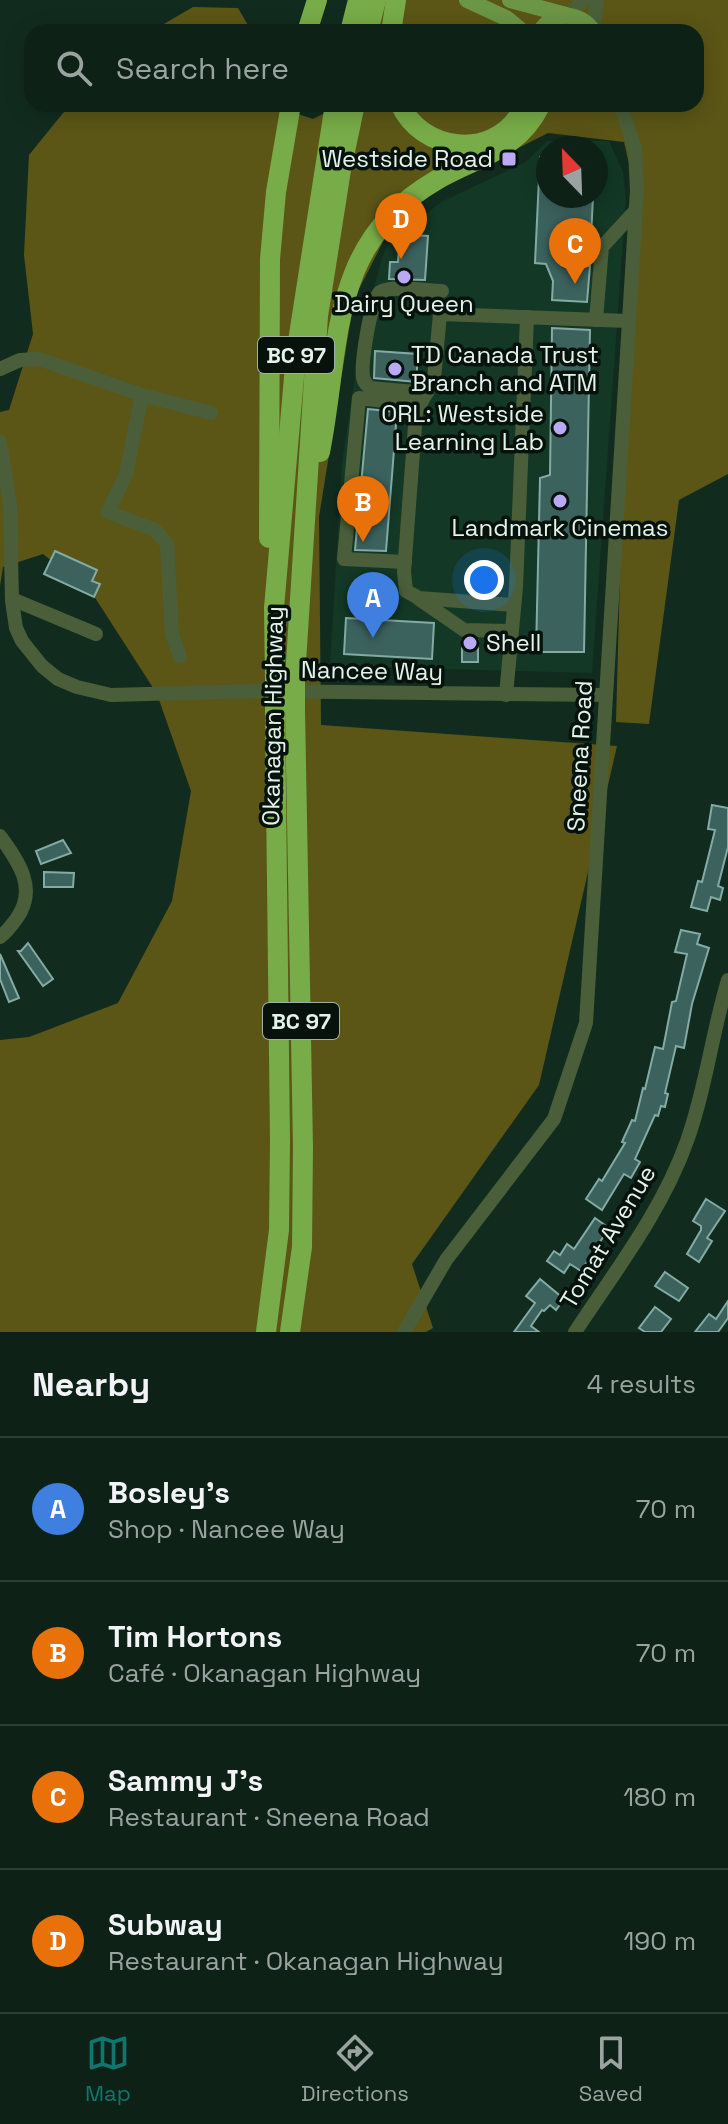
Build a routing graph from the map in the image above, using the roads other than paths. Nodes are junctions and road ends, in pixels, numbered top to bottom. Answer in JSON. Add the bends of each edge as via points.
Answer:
{"nodes":[{"id":1,"x":358,"y":0,"type":"edge"},
{"id":2,"x":376,"y":0,"type":"edge"},
{"id":3,"x":396,"y":0,"type":"edge"},
{"id":4,"x":467,"y":0,"type":"edge"},
{"id":5,"x":510,"y":0,"type":"edge"},
{"id":6,"x":584,"y":0,"type":"edge"},
{"id":7,"x":597,"y":0,"type":"edge"},
{"id":8,"x":569,"y":15,"type":"junction"},
{"id":9,"x":352,"y":24,"type":"edge"},
{"id":10,"x":370,"y":24,"type":"edge"},
{"id":11,"x":392,"y":24,"type":"edge"},
{"id":12,"x":513,"y":24,"type":"edge"},
{"id":13,"x":546,"y":24,"type":"edge"},
{"id":14,"x":587,"y":24,"type":"edge"},
{"id":15,"x":594,"y":24,"type":"edge"},
{"id":16,"x":290,"y":112,"type":"edge"},
{"id":17,"x":334,"y":112,"type":"edge"},
{"id":18,"x":353,"y":112,"type":"edge"},
{"id":19,"x":405,"y":112,"type":"edge"},
{"id":20,"x":521,"y":112,"type":"edge"},
{"id":21,"x":535,"y":112,"type":"edge"},
{"id":22,"x":614,"y":112,"type":"edge"},
{"id":23,"x":623,"y":112,"type":"edge"},
{"id":24,"x":629,"y":131,"type":"junction"},
{"id":25,"x":636,"y":210,"type":"junction"},
{"id":26,"x":442,"y":291,"type":"dead end"},
{"id":27,"x":527,"y":317,"type":"junction"},
{"id":28,"x":596,"y":320,"type":"junction"},
{"id":29,"x":628,"y":321,"type":"junction"},
{"id":30,"x":0,"y":369,"type":"edge"},
{"id":31,"x":142,"y":395,"type":"junction"},
{"id":32,"x":423,"y":399,"type":"junction"},
{"id":33,"x":211,"y":413,"type":"dead end"},
{"id":34,"x":0,"y":442,"type":"edge"},
{"id":35,"x":306,"y":506,"type":"junction"},
{"id":36,"x":405,"y":562,"type":"junction"},
{"id":37,"x":419,"y":598,"type":"junction"},
{"id":38,"x":12,"y":599,"type":"junction"},
{"id":39,"x":513,"y":605,"type":"junction"},
{"id":40,"x":274,"y":608,"type":"junction"},
{"id":41,"x":511,"y":631,"type":"junction"},
{"id":42,"x":96,"y":634,"type":"dead end"},
{"id":43,"x":180,"y":657,"type":"dead end"},
{"id":44,"x":285,"y":678,"type":"junction"},
{"id":45,"x":506,"y":695,"type":"junction"},
{"id":46,"x":606,"y":695,"type":"junction"},
{"id":47,"x":285,"y":710,"type":"junction"},
{"id":48,"x":0,"y":836,"type":"edge"},
{"id":49,"x":0,"y":937,"type":"edge"},
{"id":50,"x":728,"y":980,"type":"edge"},
{"id":51,"x":266,"y":1332,"type":"edge"},
{"id":52,"x":290,"y":1332,"type":"edge"},
{"id":53,"x":404,"y":1332,"type":"edge"},
{"id":54,"x":575,"y":1332,"type":"edge"}],
"edges":[{"from":1,"to":9,"type":"highway"},
{"from":2,"to":10,"type":"highway"},
{"from":3,"to":11,"type":"highway"},
{"from":4,"to":12,"type":"main road"},
{"from":5,"to":8,"type":"main road"},
{"from":6,"to":8,"type":"street"},
{"from":7,"to":15,"type":"street"},
{"from":8,"to":13,"type":"main road"},
{"from":8,"to":14,"type":"main road"},
{"from":16,"to":40,"type":"highway","via":[[270,259],[268,520]]},
{"from":17,"to":40,"type":"highway","name":"Okanagan Highway","number":"BC 97","via":[[296,354]]},
{"from":18,"to":35,"type":"highway","name":"Okanagan Highway","number":"BC 97","via":[[318,316]]},
{"from":19,"to":20,"type":"highway","via":[[426,136],[467,145],[505,131]]},
{"from":21,"to":35,"type":"highway","via":[[503,149],[422,189],[359,258],[344,297]]},
{"from":22,"to":24,"type":"street","name":"Sneena Road"},
{"from":23,"to":24,"type":"street","name":"Sneena Road"},
{"from":24,"to":25,"type":"street","name":"Sneena Road","via":[[638,168]]},
{"from":25,"to":28,"type":"street","via":[[602,247]]},
{"from":25,"to":29,"type":"street","name":"Sneena Road"},
{"from":26,"to":32,"type":"street","via":[[382,291],[368,333],[363,378],[370,388]]},
{"from":27,"to":28,"type":"street"},
{"from":27,"to":32,"type":"street","via":[[440,314],[434,379]]},
{"from":27,"to":39,"type":"street"},
{"from":28,"to":29,"type":"street"},
{"from":29,"to":46,"type":"street","name":"Sneena Road"},
{"from":30,"to":31,"type":"street","via":[[39,359]]},
{"from":31,"to":33,"type":"street"},
{"from":31,"to":43,"type":"street","via":[[126,474],[108,512],[155,530],[167,544],[172,634]]},
{"from":32,"to":36,"type":"street","via":[[416,412]]},
{"from":32,"to":36,"type":"street","via":[[359,398],[344,559]]},
{"from":34,"to":38,"type":"street","name":"Nancee Way","via":[[10,509]]},
{"from":35,"to":44,"type":"highway","name":"Okanagan Highway","number":"BC 97"},
{"from":36,"to":37,"type":"street","via":[[406,591]]},
{"from":37,"to":39,"type":"street"},
{"from":37,"to":41,"type":"street","via":[[464,630]]},
{"from":38,"to":42,"type":"street"},
{"from":38,"to":45,"type":"street","name":"Nancee Way","via":[[16,628],[30,652],[58,679],[93,692]]},
{"from":39,"to":41,"type":"street"},
{"from":40,"to":44,"type":"highway","name":"Okanagan Highway","number":"BC 97"},
{"from":41,"to":45,"type":"street"},
{"from":44,"to":47,"type":"highway","name":"Okanagan Highway","number":"BC 97","bridge":true},
{"from":45,"to":46,"type":"street","name":"Nancee Way"},
{"from":46,"to":53,"type":"street","name":"Sneena Road","via":[[586,1023],[554,1119],[446,1260]]},
{"from":47,"to":51,"type":"highway","name":"Okanagan Highway","number":"BC 97","via":[[279,1230]]},
{"from":47,"to":52,"type":"highway","name":"Okanagan Highway","number":"BC 97","via":[[303,1147],[302,1247]]},
{"from":48,"to":49,"type":"street","via":[[16,858],[28,895]]},
{"from":50,"to":54,"type":"street","name":"Tomat Avenue","via":[[704,1088],[660,1204]]}]}
